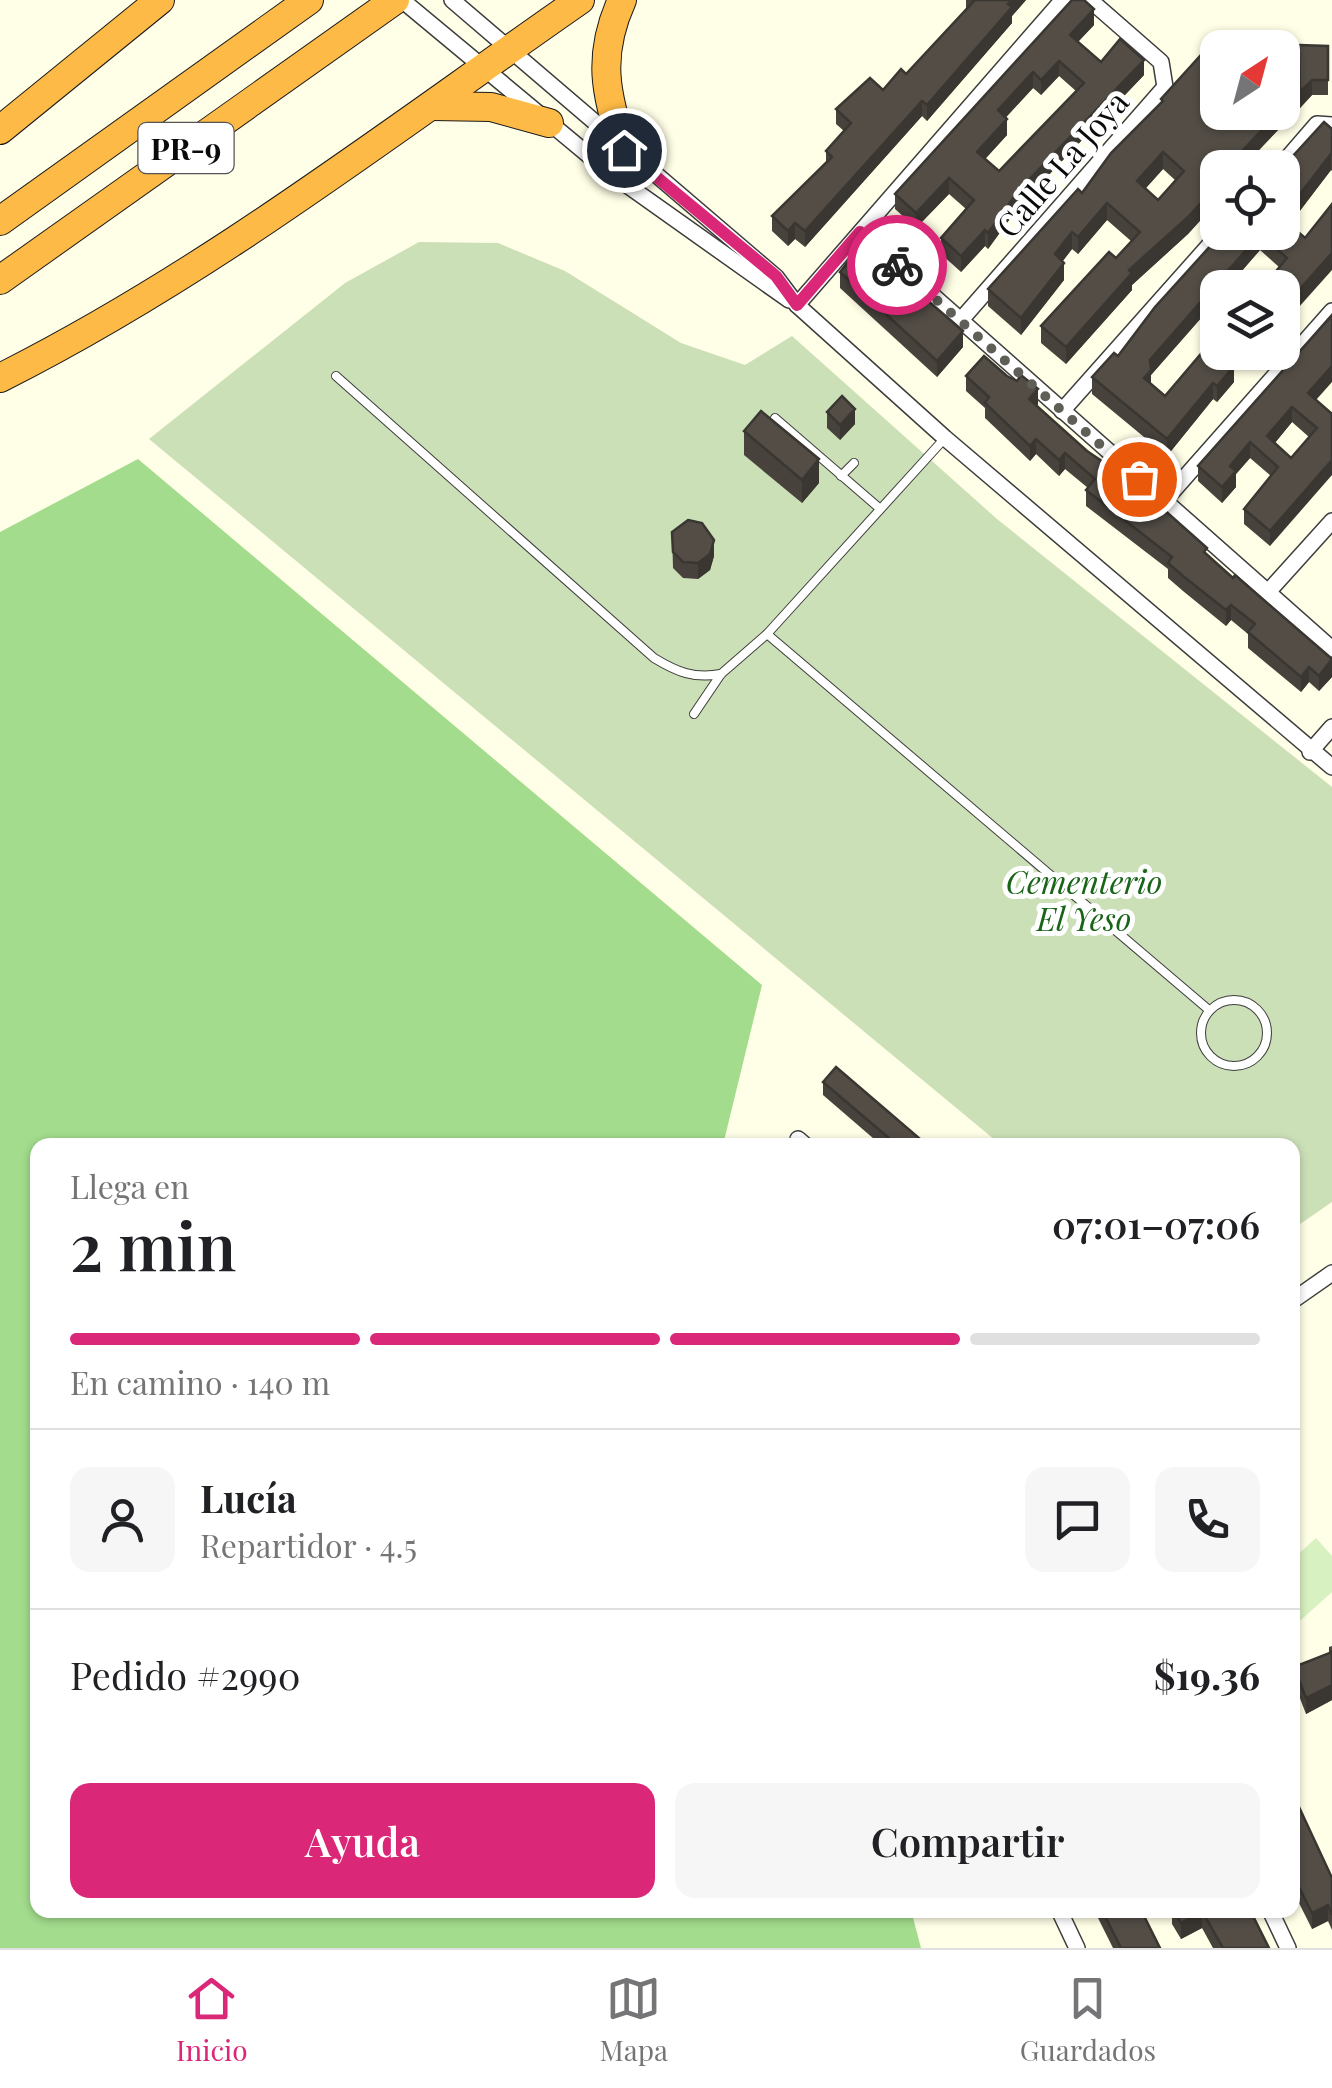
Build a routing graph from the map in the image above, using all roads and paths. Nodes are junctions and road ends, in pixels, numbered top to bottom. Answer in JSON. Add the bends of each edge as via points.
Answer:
{"nodes":[{"id":1,"x":160,"y":0,"type":"edge"},
{"id":2,"x":309,"y":0,"type":"edge"},
{"id":3,"x":399,"y":0,"type":"edge"},
{"id":4,"x":452,"y":0,"type":"edge"},
{"id":5,"x":580,"y":0,"type":"edge"},
{"id":6,"x":622,"y":0,"type":"edge"},
{"id":7,"x":1073,"y":0,"type":"edge"},
{"id":8,"x":1090,"y":0,"type":"edge"},
{"id":9,"x":510,"y":48,"type":"junction"},
{"id":10,"x":484,"y":68,"type":"junction"},
{"id":11,"x":433,"y":106,"type":"junction"},
{"id":12,"x":549,"y":123,"type":"junction"},
{"id":13,"x":1332,"y":125,"type":"edge"},
{"id":14,"x":0,"y":130,"type":"edge"},
{"id":15,"x":624,"y":150,"type":"junction"},
{"id":16,"x":1295,"y":150,"type":"edge"},
{"id":17,"x":0,"y":220,"type":"edge"},
{"id":18,"x":860,"y":232,"type":"junction"},
{"id":19,"x":1205,"y":250,"type":"edge"},
{"id":20,"x":0,"y":280,"type":"edge"},
{"id":21,"x":797,"y":305,"type":"junction"},
{"id":22,"x":1332,"y":311,"type":"edge"},
{"id":23,"x":960,"y":321,"type":"junction"},
{"id":24,"x":336,"y":376,"type":"dead end"},
{"id":25,"x":0,"y":378,"type":"edge"},
{"id":26,"x":1062,"y":412,"type":"junction"},
{"id":27,"x":776,"y":418,"type":"edge"},
{"id":28,"x":945,"y":438,"type":"junction"},
{"id":29,"x":854,"y":463,"type":"dead end"},
{"id":30,"x":841,"y":476,"type":"junction"},
{"id":31,"x":1164,"y":501,"type":"junction"},
{"id":32,"x":878,"y":507,"type":"junction"},
{"id":33,"x":1332,"y":521,"type":"edge"},
{"id":34,"x":1268,"y":592,"type":"junction"},
{"id":35,"x":767,"y":634,"type":"junction"},
{"id":36,"x":1332,"y":649,"type":"edge"},
{"id":37,"x":721,"y":674,"type":"junction"},
{"id":38,"x":694,"y":714,"type":"dead end"},
{"id":39,"x":1332,"y":727,"type":"edge"},
{"id":40,"x":1310,"y":752,"type":"junction"},
{"id":41,"x":1332,"y":767,"type":"edge"},
{"id":42,"x":1209,"y":1010,"type":"junction"},
{"id":43,"x":1332,"y":1273,"type":"edge"},
{"id":44,"x":1300,"y":1296,"type":"edge"},
{"id":45,"x":1063,"y":1918,"type":"edge"},
{"id":46,"x":1274,"y":1918,"type":"edge"},
{"id":47,"x":1077,"y":1948,"type":"edge"},
{"id":48,"x":1288,"y":1948,"type":"edge"}],
"edges":[{"from":1,"to":14,"type":"highway"},
{"from":2,"to":17,"type":"highway","number":"PR-9"},
{"from":3,"to":10,"type":"street"},
{"from":3,"to":20,"type":"highway","number":"PR-9"},
{"from":4,"to":9,"type":"street"},
{"from":5,"to":9,"type":"highway"},
{"from":6,"to":15,"type":"highway","via":[[603,75]]},
{"from":7,"to":18,"type":"street","via":[[1060,3]]},
{"from":8,"to":23,"type":"street","name":"Calle La Joya","via":[[1161,62],[1164,87]]},
{"from":9,"to":10,"type":"highway"},
{"from":9,"to":15,"type":"street"},
{"from":10,"to":11,"type":"highway"},
{"from":10,"to":12,"type":"street"},
{"from":11,"to":12,"type":"highway","via":[[491,107]]},
{"from":11,"to":25,"type":"highway","via":[[190,272]]},
{"from":12,"to":21,"type":"street"},
{"from":13,"to":16,"type":"street","via":[[1317,124]]},
{"from":15,"to":21,"type":"street","via":[[776,276]]},
{"from":18,"to":21,"type":"street"},
{"from":18,"to":23,"type":"street"},
{"from":19,"to":26,"type":"street"},
{"from":21,"to":28,"type":"street"},
{"from":22,"to":31,"type":"street"},
{"from":23,"to":26,"type":"street"},
{"from":24,"to":37,"type":"lane","via":[[654,658],[677,672]]},
{"from":26,"to":31,"type":"street"},
{"from":27,"to":30,"type":"lane"},
{"from":28,"to":32,"type":"lane"},
{"from":28,"to":40,"type":"street"},
{"from":29,"to":30,"type":"lane"},
{"from":30,"to":32,"type":"lane"},
{"from":31,"to":34,"type":"street"},
{"from":32,"to":35,"type":"lane"},
{"from":33,"to":34,"type":"street"},
{"from":34,"to":36,"type":"street"},
{"from":35,"to":37,"type":"lane"},
{"from":35,"to":42,"type":"lane"},
{"from":37,"to":38,"type":"lane"},
{"from":39,"to":40,"type":"street"},
{"from":40,"to":41,"type":"street"},
{"from":42,"to":42,"type":"lane","via":[[1240,1000],[1260,1011],[1268,1032],[1260,1054],[1232,1066],[1213,1058],[1200,1030]]},
{"from":43,"to":44,"type":"street"},
{"from":45,"to":47,"type":"street"},
{"from":46,"to":48,"type":"street"}]}
